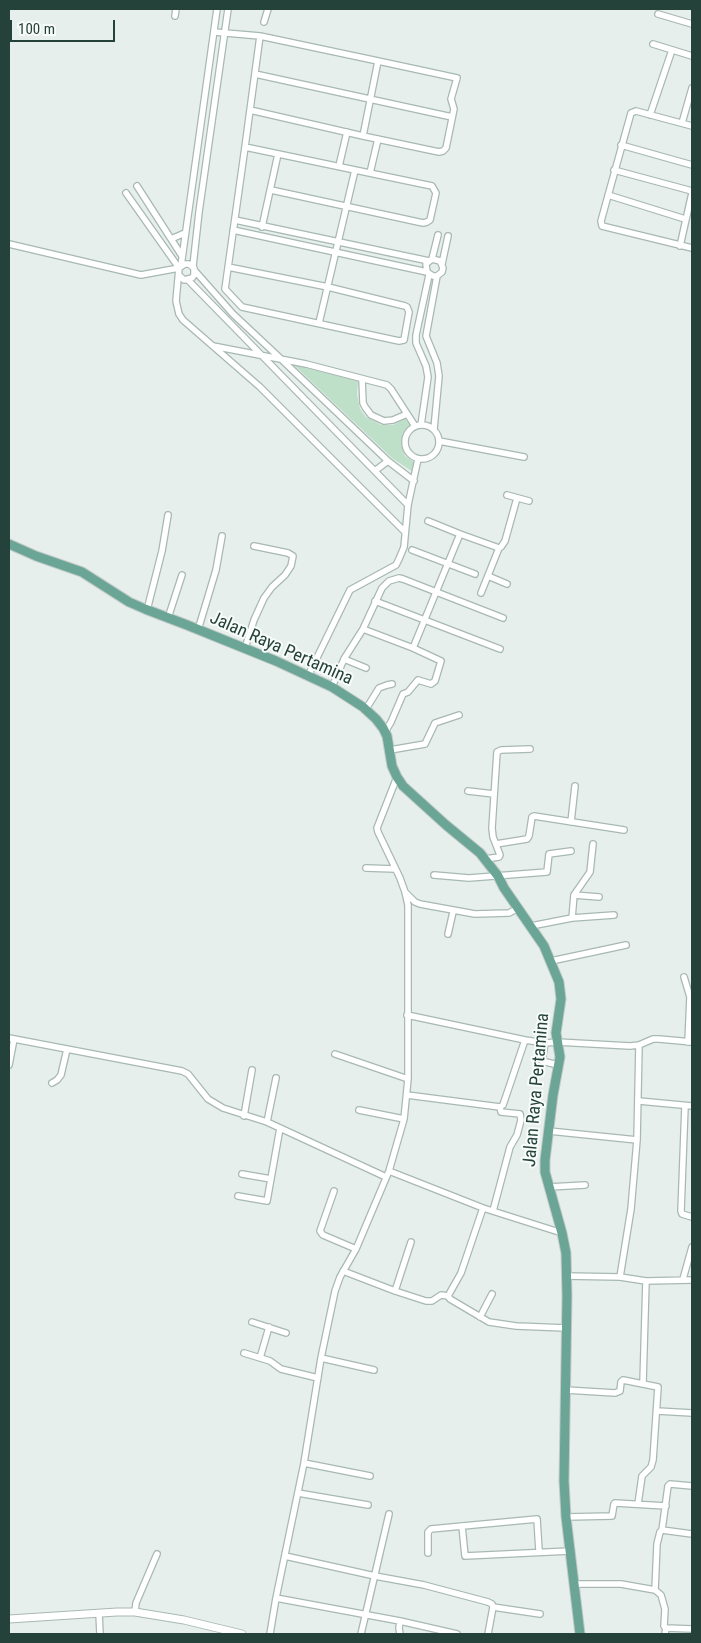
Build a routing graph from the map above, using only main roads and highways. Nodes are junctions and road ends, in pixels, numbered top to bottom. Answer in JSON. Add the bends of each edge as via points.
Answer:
{"nodes":[{"id":1,"x":9,"y":544,"type":"edge"},
{"id":2,"x":580,"y":1634,"type":"edge"}],
"edges":[{"from":1,"to":2,"type":"main road","name":"Jalan Raya Pertamina","via":[[82,572],[147,610],[276,661],[332,687],[366,709],[385,732],[392,766],[403,786],[480,852],[544,946],[561,986],[557,1024],[560,1057],[545,1172],[566,1253],[564,1481]]}]}
